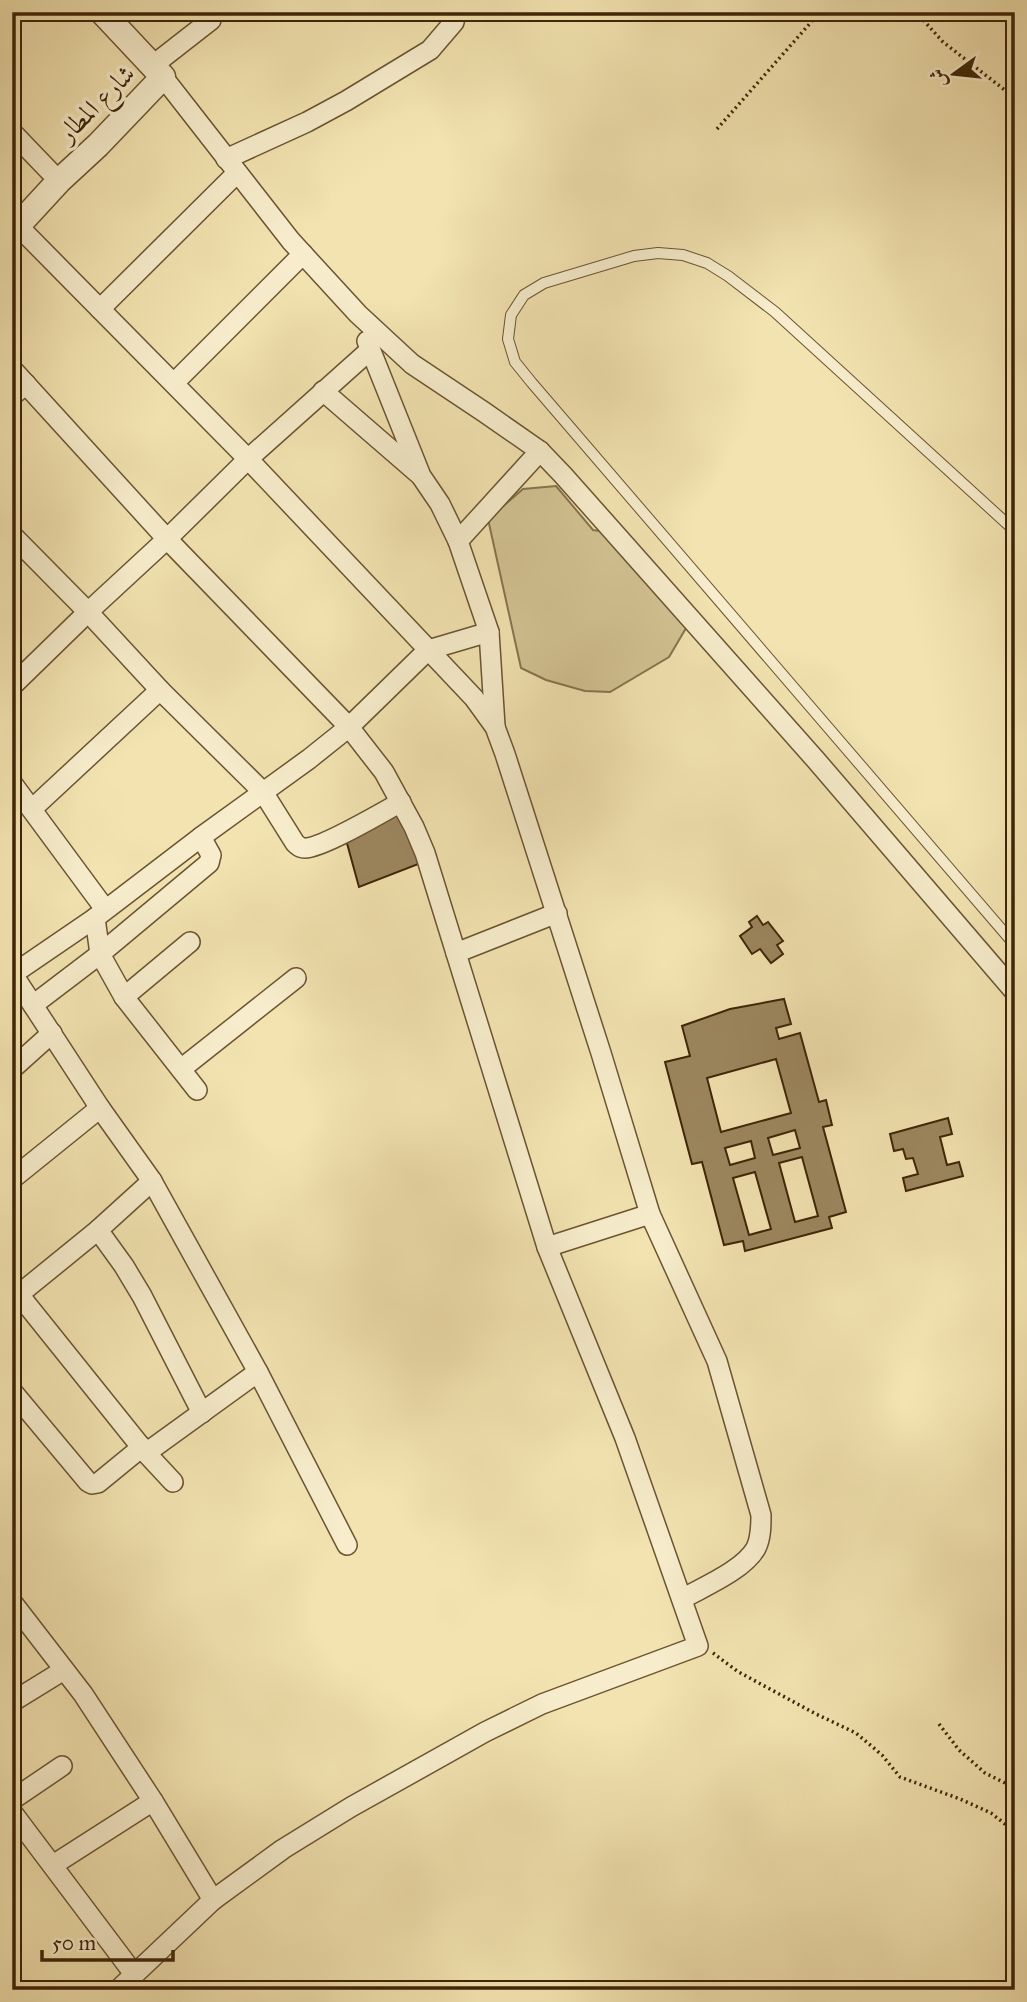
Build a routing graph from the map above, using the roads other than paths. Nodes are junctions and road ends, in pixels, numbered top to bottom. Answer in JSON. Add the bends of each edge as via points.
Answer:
{"nodes":[{"id":1,"x":102,"y":12,"type":"edge"},
{"id":2,"x":456,"y":12,"type":"edge"},
{"id":3,"x":211,"y":20,"type":"dead end"},
{"id":4,"x":158,"y":71,"type":"junction"},
{"id":5,"x":12,"y":132,"type":"edge"},
{"id":6,"x":231,"y":166,"type":"junction"},
{"id":7,"x":59,"y":181,"type":"junction"},
{"id":8,"x":15,"y":229,"type":"edge"},
{"id":9,"x":303,"y":254,"type":"junction"},
{"id":10,"x":100,"y":309,"type":"junction"},
{"id":11,"x":358,"y":314,"type":"junction"},
{"id":12,"x":370,"y":350,"type":"junction"},
{"id":13,"x":12,"y":369,"type":"edge"},
{"id":14,"x":174,"y":383,"type":"junction"},
{"id":15,"x":19,"y":390,"type":"edge"},
{"id":16,"x":323,"y":391,"type":"junction"},
{"id":17,"x":540,"y":451,"type":"junction"},
{"id":18,"x":248,"y":459,"type":"junction"},
{"id":19,"x":421,"y":476,"type":"junction"},
{"id":20,"x":1015,"y":531,"type":"edge"},
{"id":21,"x":12,"y":535,"type":"edge"},
{"id":22,"x":167,"y":539,"type":"junction"},
{"id":23,"x":458,"y":541,"type":"junction"},
{"id":24,"x":88,"y":612,"type":"junction"},
{"id":25,"x":489,"y":632,"type":"junction"},
{"id":26,"x":428,"y":650,"type":"junction"},
{"id":27,"x":12,"y":686,"type":"edge"},
{"id":28,"x":160,"y":690,"type":"junction"},
{"id":29,"x":349,"y":727,"type":"junction"},
{"id":30,"x":495,"y":727,"type":"junction"},
{"id":31,"x":12,"y":783,"type":"edge"},
{"id":32,"x":262,"y":792,"type":"junction"},
{"id":33,"x":401,"y":802,"type":"junction"},
{"id":34,"x":33,"y":809,"type":"junction"},
{"id":35,"x":201,"y":837,"type":"junction"},
{"id":36,"x":100,"y":913,"type":"junction"},
{"id":37,"x":557,"y":913,"type":"junction"},
{"id":38,"x":190,"y":942,"type":"dead end"},
{"id":39,"x":1015,"y":945,"type":"edge"},
{"id":40,"x":456,"y":953,"type":"junction"},
{"id":41,"x":100,"y":954,"type":"junction"},
{"id":42,"x":13,"y":974,"type":"edge"},
{"id":43,"x":296,"y":978,"type":"dead end"},
{"id":44,"x":1015,"y":992,"type":"edge"},
{"id":45,"x":124,"y":997,"type":"junction"},
{"id":46,"x":33,"y":1005,"type":"junction"},
{"id":47,"x":52,"y":1033,"type":"junction"},
{"id":48,"x":12,"y":1069,"type":"edge"},
{"id":49,"x":181,"y":1069,"type":"junction"},
{"id":50,"x":197,"y":1090,"type":"dead end"},
{"id":51,"x":100,"y":1108,"type":"junction"},
{"id":52,"x":12,"y":1179,"type":"edge"},
{"id":53,"x":152,"y":1181,"type":"junction"},
{"id":54,"x":650,"y":1214,"type":"junction"},
{"id":55,"x":98,"y":1230,"type":"junction"},
{"id":56,"x":547,"y":1247,"type":"junction"},
{"id":57,"x":14,"y":1294,"type":"edge"},
{"id":58,"x":258,"y":1372,"type":"junction"},
{"id":59,"x":12,"y":1391,"type":"edge"},
{"id":60,"x":202,"y":1413,"type":"junction"},
{"id":61,"x":144,"y":1450,"type":"junction"},
{"id":62,"x":173,"y":1482,"type":"dead end"},
{"id":63,"x":347,"y":1545,"type":"dead end"},
{"id":64,"x":682,"y":1599,"type":"junction"},
{"id":65,"x":12,"y":1602,"type":"edge"},
{"id":66,"x":64,"y":1670,"type":"junction"},
{"id":67,"x":12,"y":1702,"type":"edge"},
{"id":68,"x":62,"y":1766,"type":"dead end"},
{"id":69,"x":12,"y":1800,"type":"edge"},
{"id":70,"x":153,"y":1801,"type":"junction"},
{"id":71,"x":12,"y":1812,"type":"edge"},
{"id":72,"x":53,"y":1865,"type":"junction"},
{"id":73,"x":213,"y":1900,"type":"junction"},
{"id":74,"x":134,"y":1974,"type":"junction"},
{"id":75,"x":118,"y":1990,"type":"edge"}],
"edges":[{"from":1,"to":4,"type":"street"},
{"from":2,"to":6,"type":"street","via":[[454,22],[430,50]]},
{"from":3,"to":4,"type":"street"},
{"from":4,"to":6,"type":"street"},
{"from":4,"to":7,"type":"street","name":"شارع المطار","via":[[98,145]]},
{"from":5,"to":7,"type":"street"},
{"from":6,"to":9,"type":"street"},
{"from":6,"to":10,"type":"street"},
{"from":7,"to":8,"type":"street","name":"شارع المطار"},
{"from":8,"to":10,"type":"street"},
{"from":9,"to":11,"type":"street"},
{"from":9,"to":14,"type":"street"},
{"from":10,"to":14,"type":"street"},
{"from":11,"to":12,"type":"street"},
{"from":11,"to":17,"type":"street","via":[[412,364]]},
{"from":12,"to":16,"type":"street"},
{"from":12,"to":19,"type":"street"},
{"from":13,"to":15,"type":"street"},
{"from":14,"to":18,"type":"street"},
{"from":15,"to":22,"type":"street"},
{"from":16,"to":18,"type":"street"},
{"from":16,"to":19,"type":"street"},
{"from":17,"to":23,"type":"street"},
{"from":17,"to":44,"type":"street","via":[[815,758]]},
{"from":18,"to":22,"type":"street"},
{"from":18,"to":26,"type":"street"},
{"from":19,"to":23,"type":"street"},
{"from":20,"to":39,"type":"lane","via":[[775,312],[707,263],[658,253],[622,259],[544,283],[524,295],[511,315],[508,339],[515,362]]},
{"from":21,"to":24,"type":"street"},
{"from":22,"to":24,"type":"street"},
{"from":22,"to":29,"type":"street"},
{"from":23,"to":25,"type":"street"},
{"from":24,"to":27,"type":"street"},
{"from":24,"to":28,"type":"street"},
{"from":25,"to":26,"type":"street"},
{"from":25,"to":30,"type":"street"},
{"from":26,"to":29,"type":"street"},
{"from":26,"to":30,"type":"street"},
{"from":28,"to":32,"type":"street"},
{"from":28,"to":34,"type":"street"},
{"from":29,"to":32,"type":"street"},
{"from":29,"to":33,"type":"street"},
{"from":30,"to":37,"type":"street"},
{"from":31,"to":34,"type":"street"},
{"from":32,"to":33,"type":"street","via":[[295,844],[308,848]]},
{"from":32,"to":35,"type":"street"},
{"from":33,"to":40,"type":"street","via":[[425,853]]},
{"from":34,"to":36,"type":"street"},
{"from":35,"to":36,"type":"street"},
{"from":35,"to":41,"type":"street","via":[[211,855],[209,863]]},
{"from":36,"to":41,"type":"street"},
{"from":36,"to":42,"type":"street"},
{"from":37,"to":40,"type":"street"},
{"from":37,"to":54,"type":"street"},
{"from":38,"to":45,"type":"street"},
{"from":40,"to":56,"type":"street"},
{"from":41,"to":45,"type":"street"},
{"from":41,"to":46,"type":"street"},
{"from":42,"to":46,"type":"street"},
{"from":43,"to":49,"type":"street"},
{"from":45,"to":49,"type":"street"},
{"from":46,"to":47,"type":"street"},
{"from":47,"to":48,"type":"street"},
{"from":47,"to":51,"type":"street"},
{"from":49,"to":50,"type":"street"},
{"from":51,"to":52,"type":"street"},
{"from":51,"to":53,"type":"street"},
{"from":53,"to":55,"type":"street"},
{"from":53,"to":58,"type":"street"},
{"from":54,"to":56,"type":"street"},
{"from":54,"to":64,"type":"street","via":[[717,1361],[761,1515],[756,1549],[741,1565]]},
{"from":55,"to":57,"type":"street"},
{"from":55,"to":60,"type":"street","via":[[142,1296]]},
{"from":56,"to":64,"type":"street","via":[[625,1438]]},
{"from":57,"to":61,"type":"street"},
{"from":58,"to":60,"type":"street"},
{"from":58,"to":63,"type":"street"},
{"from":59,"to":61,"type":"street","via":[[92,1484]]},
{"from":60,"to":61,"type":"street"},
{"from":61,"to":62,"type":"street"},
{"from":64,"to":73,"type":"street","via":[[698,1646],[542,1704],[485,1732],[351,1807]]},
{"from":65,"to":66,"type":"street"},
{"from":66,"to":67,"type":"street"},
{"from":66,"to":70,"type":"street"},
{"from":68,"to":69,"type":"street"},
{"from":70,"to":72,"type":"street"},
{"from":70,"to":73,"type":"street"},
{"from":71,"to":72,"type":"street"},
{"from":72,"to":74,"type":"street"},
{"from":73,"to":74,"type":"street"},
{"from":74,"to":75,"type":"street"}]}
